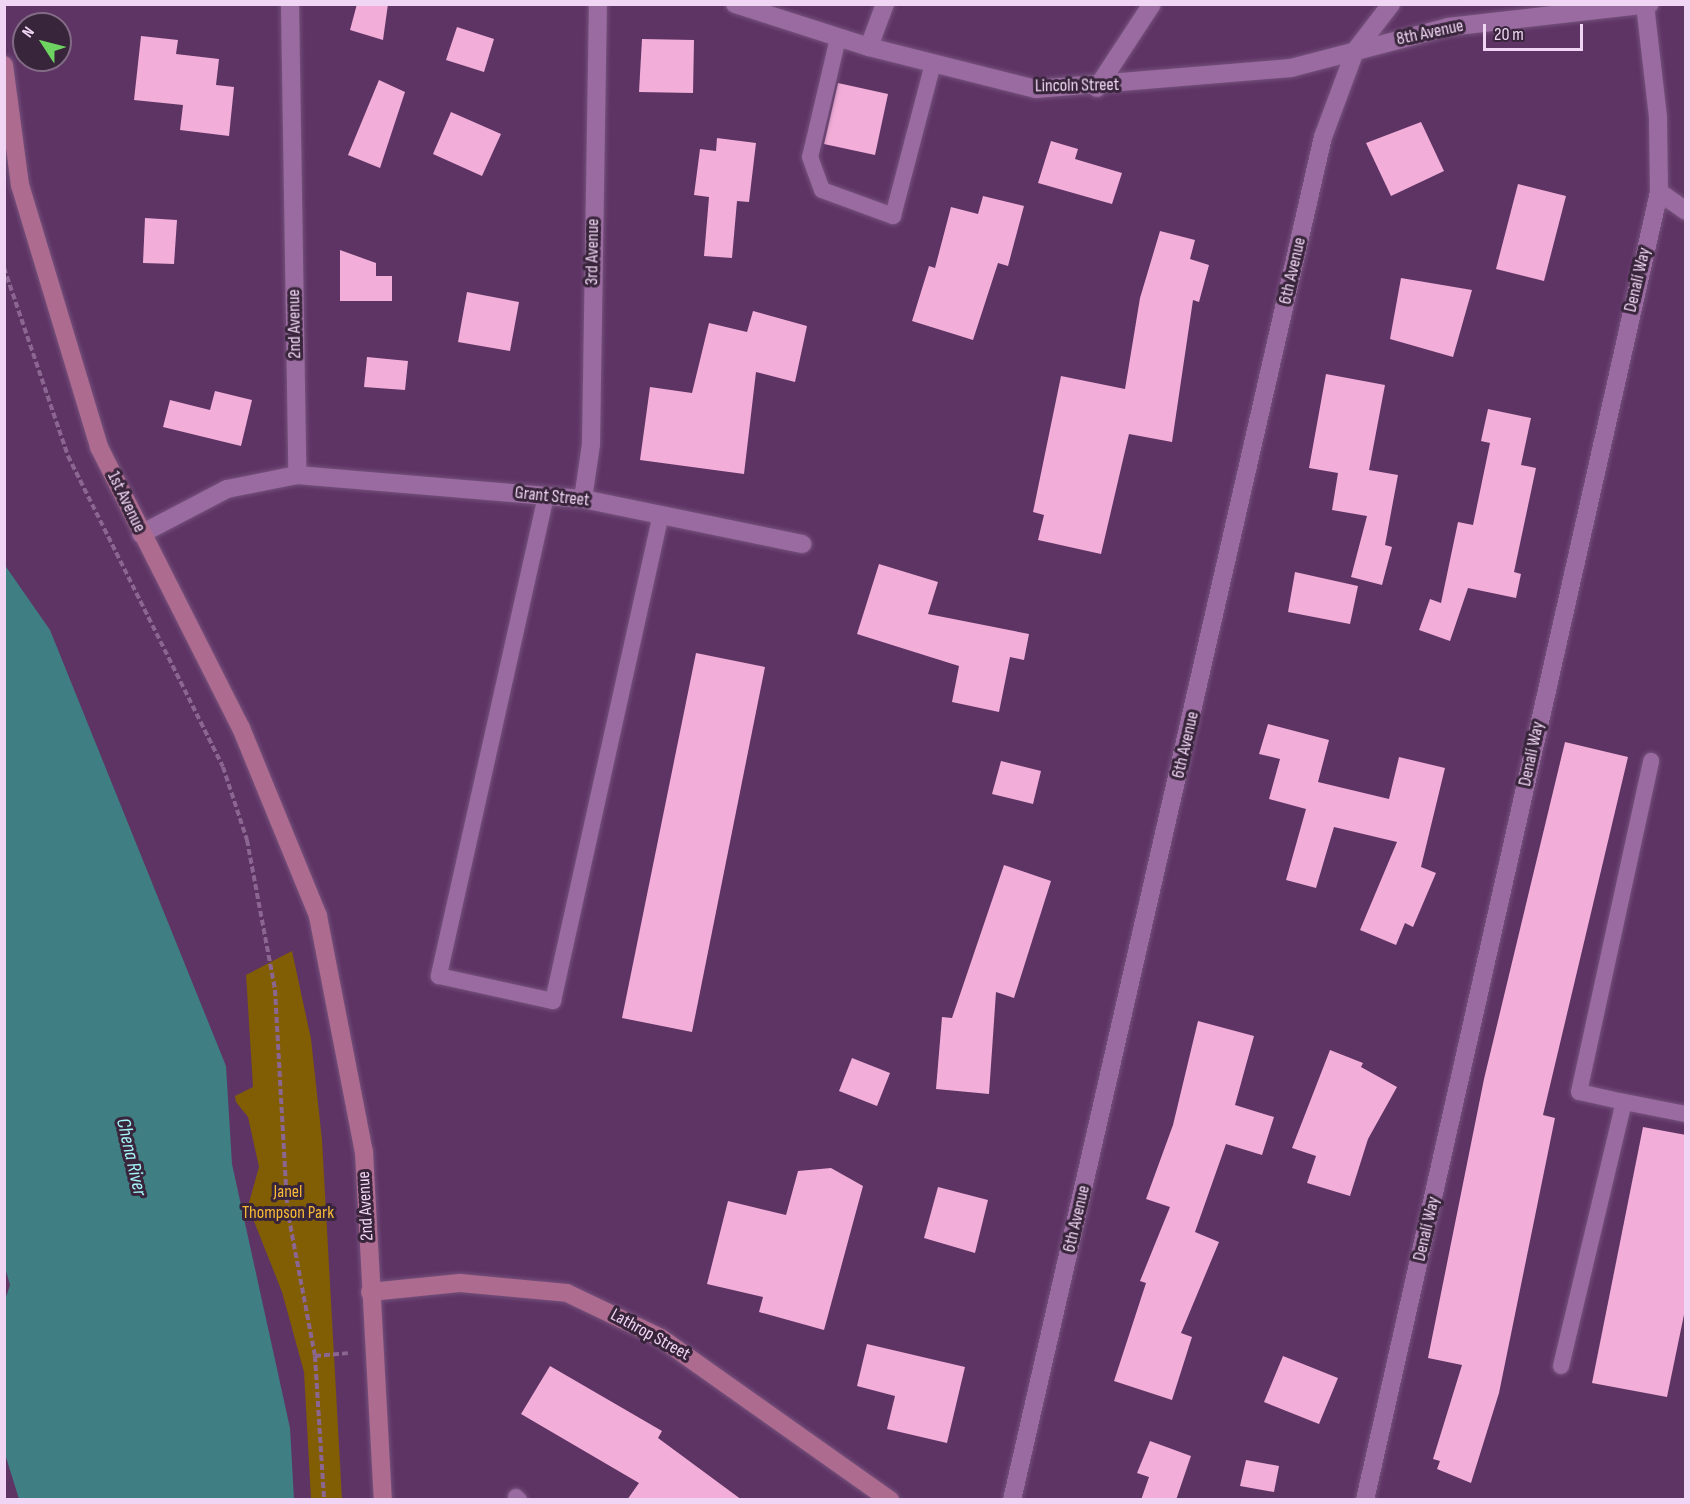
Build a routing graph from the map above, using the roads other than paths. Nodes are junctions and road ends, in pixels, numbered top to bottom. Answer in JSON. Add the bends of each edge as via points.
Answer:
{"nodes":[{"id":1,"x":290,"y":4,"type":"edge"},
{"id":2,"x":598,"y":4,"type":"edge"},
{"id":3,"x":735,"y":4,"type":"edge"},
{"id":4,"x":885,"y":4,"type":"edge"},
{"id":5,"x":1152,"y":4,"type":"edge"},
{"id":6,"x":1391,"y":4,"type":"edge"},
{"id":7,"x":1648,"y":5,"type":"edge"},
{"id":8,"x":838,"y":38,"type":"junction"},
{"id":9,"x":869,"y":47,"type":"junction"},
{"id":10,"x":1355,"y":51,"type":"junction"},
{"id":11,"x":933,"y":63,"type":"junction"},
{"id":12,"x":4,"y":65,"type":"edge"},
{"id":13,"x":1097,"y":88,"type":"junction"},
{"id":14,"x":1659,"y":192,"type":"junction"},
{"id":15,"x":1686,"y":211,"type":"edge"},
{"id":16,"x":297,"y":475,"type":"junction"},
{"id":17,"x":546,"y":496,"type":"junction"},
{"id":18,"x":583,"y":499,"type":"junction"},
{"id":19,"x":661,"y":515,"type":"junction"},
{"id":20,"x":141,"y":534,"type":"junction"},
{"id":21,"x":802,"y":544,"type":"dead end"},
{"id":22,"x":1651,"y":761,"type":"dead end"},
{"id":23,"x":318,"y":916,"type":"joint"},
{"id":24,"x":1624,"y":1102,"type":"junction"},
{"id":25,"x":1686,"y":1114,"type":"edge"},
{"id":26,"x":370,"y":1292,"type":"junction"},
{"id":27,"x":1561,"y":1366,"type":"dead end"},
{"id":28,"x":383,"y":1500,"type":"edge"},
{"id":29,"x":890,"y":1500,"type":"edge"},
{"id":30,"x":1012,"y":1500,"type":"edge"},
{"id":31,"x":1365,"y":1500,"type":"edge"}],
"edges":[{"from":1,"to":16,"type":"street","name":"2nd Avenue"},
{"from":2,"to":18,"type":"street","name":"3rd Avenue","via":[[591,444]]},
{"from":3,"to":8,"type":"street","name":"Lincoln Street"},
{"from":4,"to":9,"type":"street"},
{"from":5,"to":13,"type":"street"},
{"from":6,"to":10,"type":"street","name":"6th Avenue"},
{"from":7,"to":10,"type":"street","name":"8th Avenue","via":[[1448,27]]},
{"from":7,"to":14,"type":"street","name":"Denali Way","via":[[1658,117]]},
{"from":8,"to":9,"type":"street","name":"Lincoln Street"},
{"from":8,"to":11,"type":"lane","via":[[810,157],[822,190],[893,216]]},
{"from":9,"to":11,"type":"street","name":"Lincoln Street"},
{"from":10,"to":13,"type":"street","name":"Lincoln Street","via":[[1291,68]]},
{"from":10,"to":30,"type":"street","name":"6th Avenue","via":[[1323,137]]},
{"from":11,"to":13,"type":"street","name":"Lincoln Street","via":[[1036,89]]},
{"from":12,"to":20,"type":"street","name":"1st Avenue","via":[[20,185],[42,269],[99,447]]},
{"from":14,"to":15,"type":"street"},
{"from":14,"to":31,"type":"street","name":"Denali Way"},
{"from":16,"to":17,"type":"street","name":"Grant Street"},
{"from":16,"to":20,"type":"street","via":[[227,489]]},
{"from":17,"to":18,"type":"street","name":"Grant Street"},
{"from":17,"to":19,"type":"lane","via":[[439,976],[553,1001]]},
{"from":18,"to":19,"type":"street","name":"Grant Street"},
{"from":19,"to":21,"type":"street","name":"Grant Street"},
{"from":20,"to":23,"type":"street","name":"1st Avenue","via":[[241,728]]},
{"from":22,"to":24,"type":"lane","via":[[1579,1092]]},
{"from":23,"to":26,"type":"street","name":"2nd Avenue","via":[[364,1152]]},
{"from":24,"to":25,"type":"lane"},
{"from":24,"to":27,"type":"lane"},
{"from":26,"to":28,"type":"street","name":"2nd Avenue"},
{"from":26,"to":29,"type":"street","name":"Lathrop Street","via":[[460,1284],[567,1293],[670,1344]]}]}
